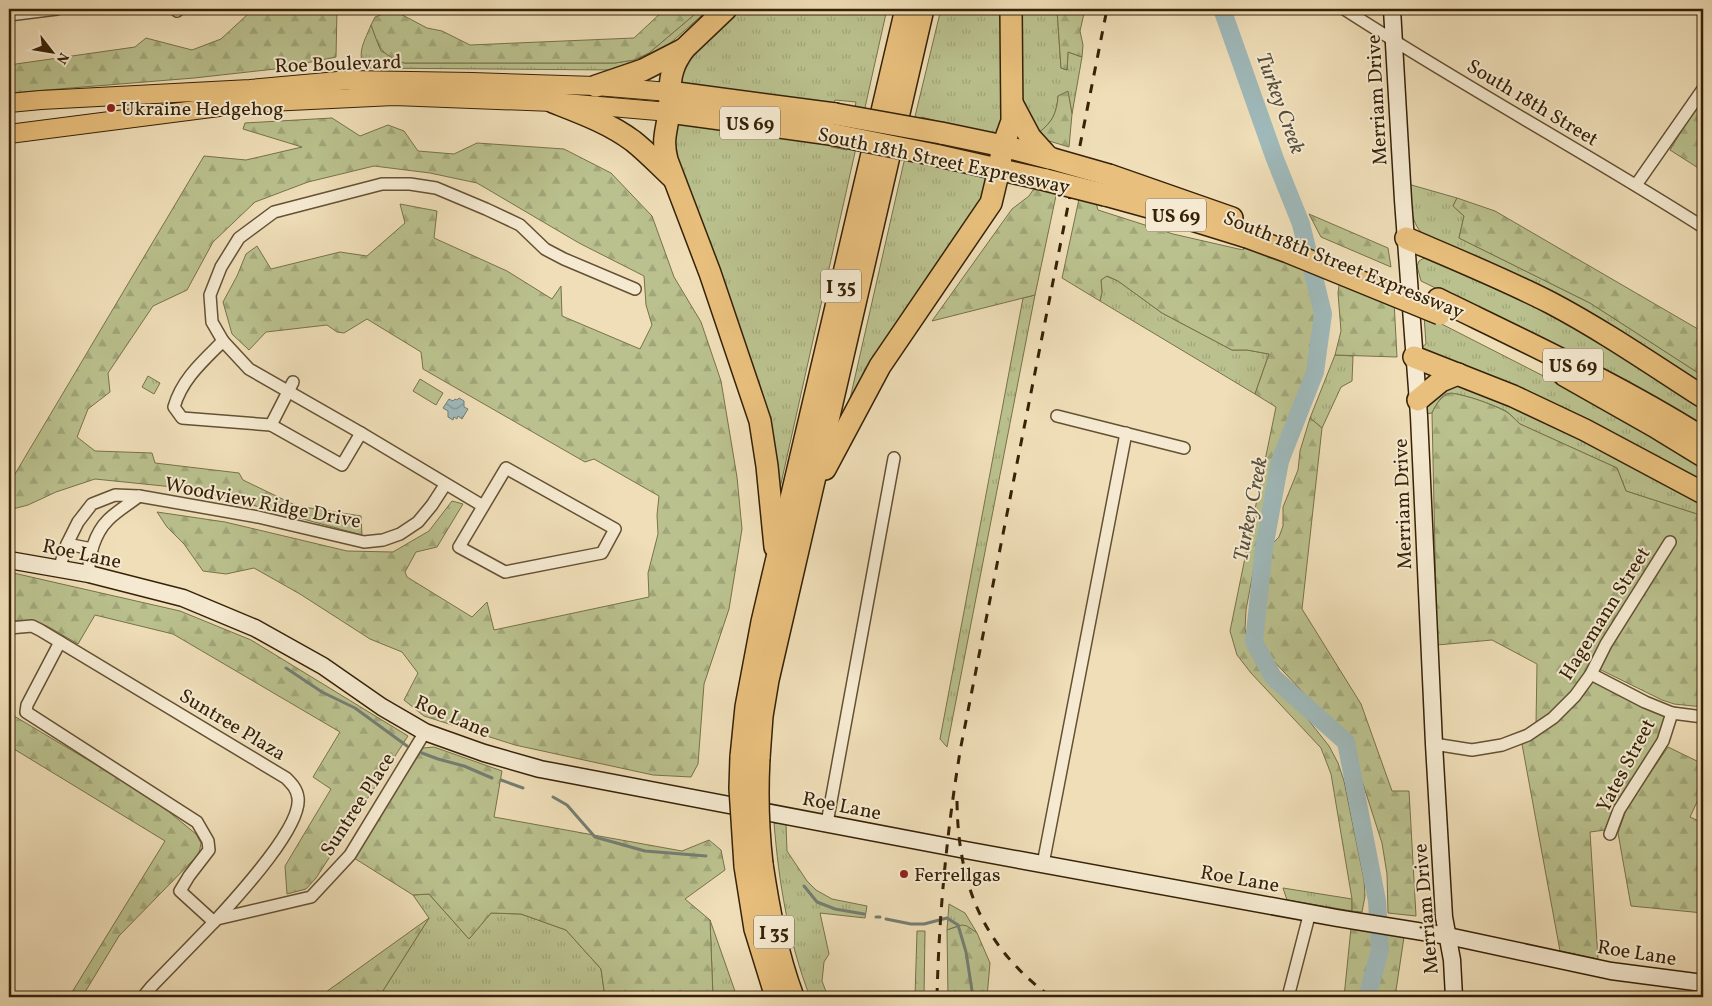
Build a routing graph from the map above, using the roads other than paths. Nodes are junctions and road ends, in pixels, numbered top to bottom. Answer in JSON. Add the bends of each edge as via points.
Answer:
{"nodes":[{"id":1,"x":57,"y":9,"type":"edge"},
{"id":2,"x":726,"y":9,"type":"edge"},
{"id":3,"x":906,"y":9,"type":"edge"},
{"id":4,"x":923,"y":9,"type":"edge"},
{"id":5,"x":1011,"y":9,"type":"edge"},
{"id":6,"x":1344,"y":9,"type":"edge"},
{"id":7,"x":1392,"y":9,"type":"edge"},
{"id":8,"x":25,"y":11,"type":"edge"},
{"id":9,"x":9,"y":15,"type":"edge"},
{"id":10,"x":1394,"y":41,"type":"junction"},
{"id":11,"x":684,"y":49,"type":"junction"},
{"id":12,"x":596,"y":86,"type":"junction"},
{"id":13,"x":1703,"y":89,"type":"edge"},
{"id":14,"x":553,"y":102,"type":"junction"},
{"id":15,"x":669,"y":102,"type":"junction"},
{"id":16,"x":9,"y":103,"type":"edge"},
{"id":17,"x":1013,"y":106,"type":"junction"},
{"id":18,"x":833,"y":124,"type":"junction"},
{"id":19,"x":9,"y":134,"type":"edge"},
{"id":20,"x":1003,"y":146,"type":"junction"},
{"id":21,"x":1051,"y":159,"type":"junction"},
{"id":22,"x":999,"y":169,"type":"junction"},
{"id":23,"x":1038,"y":178,"type":"junction"},
{"id":24,"x":675,"y":180,"type":"junction"},
{"id":25,"x":1636,"y":184,"type":"junction"},
{"id":26,"x":1107,"y":185,"type":"junction"},
{"id":27,"x":991,"y":203,"type":"junction"},
{"id":28,"x":1703,"y":226,"type":"edge"},
{"id":29,"x":1406,"y":238,"type":"junction"},
{"id":30,"x":635,"y":289,"type":"dead end"},
{"id":31,"x":1439,"y":307,"type":"junction"},
{"id":32,"x":223,"y":341,"type":"junction"},
{"id":33,"x":1414,"y":357,"type":"junction"},
{"id":34,"x":1458,"y":374,"type":"junction"},
{"id":35,"x":291,"y":386,"type":"junction"},
{"id":36,"x":1703,"y":397,"type":"edge"},
{"id":37,"x":1418,"y":400,"type":"junction"},
{"id":38,"x":1058,"y":416,"type":"dead end"},
{"id":39,"x":271,"y":425,"type":"junction"},
{"id":40,"x":361,"y":433,"type":"junction"},
{"id":41,"x":1126,"y":433,"type":"junction"},
{"id":42,"x":1703,"y":438,"type":"edge"},
{"id":43,"x":1184,"y":448,"type":"dead end"},
{"id":44,"x":1703,"y":456,"type":"edge"},
{"id":45,"x":894,"y":458,"type":"dead end"},
{"id":46,"x":445,"y":485,"type":"junction"},
{"id":47,"x":1703,"y":493,"type":"edge"},
{"id":48,"x":140,"y":496,"type":"junction"},
{"id":49,"x":810,"y":498,"type":"junction"},
{"id":50,"x":483,"y":506,"type":"junction"},
{"id":51,"x":1670,"y":542,"type":"dead end"},
{"id":52,"x":67,"y":544,"type":"junction"},
{"id":53,"x":92,"y":549,"type":"junction"},
{"id":54,"x":9,"y":560,"type":"edge"},
{"id":55,"x":776,"y":562,"type":"junction"},
{"id":56,"x":59,"y":568,"type":"junction"},
{"id":57,"x":89,"y":574,"type":"junction"},
{"id":58,"x":9,"y":628,"type":"edge"},
{"id":59,"x":60,"y":642,"type":"junction"},
{"id":60,"x":1591,"y":674,"type":"junction"},
{"id":61,"x":1672,"y":713,"type":"junction"},
{"id":62,"x":1703,"y":717,"type":"edge"},
{"id":63,"x":426,"y":732,"type":"junction"},
{"id":64,"x":1434,"y":744,"type":"junction"},
{"id":65,"x":750,"y":758,"type":"junction"},
{"id":66,"x":827,"y":823,"type":"junction"},
{"id":67,"x":1610,"y":834,"type":"dead end"},
{"id":68,"x":1043,"y":864,"type":"junction"},
{"id":69,"x":753,"y":865,"type":"junction"},
{"id":70,"x":1310,"y":912,"type":"junction"},
{"id":71,"x":215,"y":920,"type":"junction"},
{"id":72,"x":1448,"y":936,"type":"junction"},
{"id":73,"x":1703,"y":983,"type":"edge"},
{"id":74,"x":143,"y":997,"type":"edge"},
{"id":75,"x":776,"y":997,"type":"edge"},
{"id":76,"x":793,"y":997,"type":"edge"},
{"id":77,"x":1288,"y":997,"type":"edge"},
{"id":78,"x":1454,"y":997,"type":"edge"}],
"edges":[{"from":1,"to":8,"type":"street"},
{"from":2,"to":11,"type":"highway"},
{"from":3,"to":55,"type":"highway","number":"I 35"},
{"from":4,"to":49,"type":"highway","number":"I 35"},
{"from":5,"to":17,"type":"highway"},
{"from":6,"to":10,"type":"street","name":"South 18th Street"},
{"from":7,"to":10,"type":"street","name":"Merriam Drive"},
{"from":8,"to":9,"type":"street"},
{"from":10,"to":25,"type":"street","name":"South 18th Street"},
{"from":10,"to":29,"type":"street","name":"Merriam Drive"},
{"from":11,"to":12,"type":"highway","via":[[643,70]]},
{"from":11,"to":15,"type":"highway","via":[[672,70]]},
{"from":12,"to":15,"type":"main road","name":"Roe Boulevard"},
{"from":12,"to":16,"type":"main road","name":"Roe Boulevard","via":[[349,80]]},
{"from":13,"to":25,"type":"street"},
{"from":14,"to":15,"type":"main road","name":"Roe Boulevard"},
{"from":14,"to":19,"type":"main road","name":"Roe Boulevard","via":[[394,96],[250,103]]},
{"from":14,"to":24,"type":"highway","via":[[599,120],[634,141]]},
{"from":15,"to":18,"type":"highway","name":"South 18th Street Expressway"},
{"from":15,"to":24,"type":"highway","via":[[664,147]]},
{"from":17,"to":20,"type":"highway","via":[[1012,121]]},
{"from":17,"to":21,"type":"highway","via":[[1030,137]]},
{"from":18,"to":20,"type":"highway","name":"South 18th Street Expressway","bridge":true,"via":[[941,134]]},
{"from":18,"to":22,"type":"highway","name":"South 18th Street Expressway","number":"US 69","bridge":true,"via":[[936,155]]},
{"from":20,"to":21,"type":"highway","name":"South 18th Street Expressway"},
{"from":20,"to":22,"type":"highway"},
{"from":21,"to":26,"type":"highway","name":"South 18th Street Expressway","number":"US 69","bridge":true},
{"from":22,"to":23,"type":"highway","name":"South 18th Street Expressway","number":"US 69"},
{"from":22,"to":27,"type":"highway"},
{"from":23,"to":26,"type":"highway","name":"South 18th Street Expressway","number":"US 69","bridge":true},
{"from":23,"to":27,"type":"highway"},
{"from":24,"to":55,"type":"highway","via":[[760,421]]},
{"from":25,"to":28,"type":"street","name":"South 18th Street"},
{"from":26,"to":31,"type":"highway","name":"South 18th Street Expressway","number":"US 69","bridge":true,"via":[[1246,230],[1288,252]]},
{"from":27,"to":49,"type":"highway","via":[[880,366]]},
{"from":29,"to":33,"type":"street","name":"Merriam Drive"},
{"from":29,"to":36,"type":"highway","via":[[1482,269],[1553,304]]},
{"from":30,"to":32,"type":"street","via":[[545,248],[520,225],[436,188],[382,184],[274,212],[240,238],[221,267],[210,295],[212,322]]},
{"from":31,"to":42,"type":"highway","name":"South 18th Street Expressway","number":"US 69","via":[[1600,378]]},
{"from":31,"to":44,"type":"highway","name":"South 18th Street Expressway","number":"US 69"},
{"from":32,"to":35,"type":"street","via":[[250,369]]},
{"from":32,"to":39,"type":"street","via":[[194,369],[174,407],[182,418]]},
{"from":33,"to":34,"type":"highway"},
{"from":33,"to":37,"type":"street","name":"Merriam Drive"},
{"from":34,"to":37,"type":"highway","via":[[1441,381]]},
{"from":34,"to":47,"type":"highway","via":[[1586,430]]},
{"from":35,"to":39,"type":"street"},
{"from":35,"to":40,"type":"street"},
{"from":37,"to":64,"type":"street","name":"Merriam Drive"},
{"from":38,"to":41,"type":"street"},
{"from":39,"to":40,"type":"street","via":[[342,465]]},
{"from":40,"to":46,"type":"street"},
{"from":41,"to":43,"type":"street"},
{"from":41,"to":68,"type":"street"},
{"from":45,"to":66,"type":"street"},
{"from":46,"to":48,"type":"street","name":"Woodview Ridge Drive","via":[[418,522],[400,534],[364,542],[258,517]]},
{"from":46,"to":50,"type":"street"},
{"from":48,"to":52,"type":"street","name":"Woodview Ridge Drive","via":[[115,495],[92,504]]},
{"from":48,"to":53,"type":"street","name":"Woodview Ridge Drive","via":[[107,521]]},
{"from":49,"to":65,"type":"highway","number":"I 35"},
{"from":50,"to":50,"type":"street","via":[[459,547],[505,572],[602,553],[615,529],[506,468]]},
{"from":51,"to":60,"type":"street","name":"Hagemann Street","via":[[1606,644]]},
{"from":52,"to":53,"type":"street"},
{"from":52,"to":56,"type":"street","name":"Woodview Ridge Drive"},
{"from":53,"to":57,"type":"street","name":"Woodview Ridge Drive"},
{"from":54,"to":56,"type":"street","name":"Roe Lane"},
{"from":55,"to":65,"type":"highway","number":"I 35","via":[[746,707]]},
{"from":56,"to":57,"type":"street","name":"Roe Lane"},
{"from":57,"to":63,"type":"street","name":"Roe Lane","via":[[183,598],[255,628],[323,666]]},
{"from":58,"to":59,"type":"street","name":"Suntree Plaza","via":[[32,626]]},
{"from":59,"to":71,"type":"street","via":[[26,705],[26,712],[197,822],[208,841],[209,850],[180,891]]},
{"from":59,"to":71,"type":"street","name":"Suntree Plaza","via":[[286,778],[296,788],[298,809],[294,819],[263,867]]},
{"from":60,"to":61,"type":"street"},
{"from":60,"to":64,"type":"street","name":"Hagemann Street","via":[[1553,718],[1528,735],[1502,745],[1472,750]]},
{"from":61,"to":62,"type":"street"},
{"from":61,"to":67,"type":"street","name":"Yates Street","via":[[1663,741],[1619,810]]},
{"from":63,"to":66,"type":"street","name":"Roe Lane","via":[[540,769]]},
{"from":63,"to":71,"type":"street","name":"Suntree Place","via":[[350,855],[311,897]]},
{"from":64,"to":72,"type":"street","name":"Merriam Drive","via":[[1444,917]]},
{"from":65,"to":69,"type":"highway","number":"I 35","bridge":true,"via":[[757,791],[758,831]]},
{"from":66,"to":68,"type":"street","name":"Roe Lane"},
{"from":68,"to":70,"type":"street","name":"Roe Lane"},
{"from":69,"to":75,"type":"highway","number":"I 35","via":[[755,929]]},
{"from":69,"to":76,"type":"highway","number":"I 35"},
{"from":70,"to":72,"type":"street","name":"Roe Lane"},
{"from":70,"to":77,"type":"street"},
{"from":71,"to":74,"type":"street"},
{"from":72,"to":73,"type":"street","name":"Roe Lane","via":[[1611,971]]},
{"from":72,"to":78,"type":"street","name":"Merriam Drive"}]}
